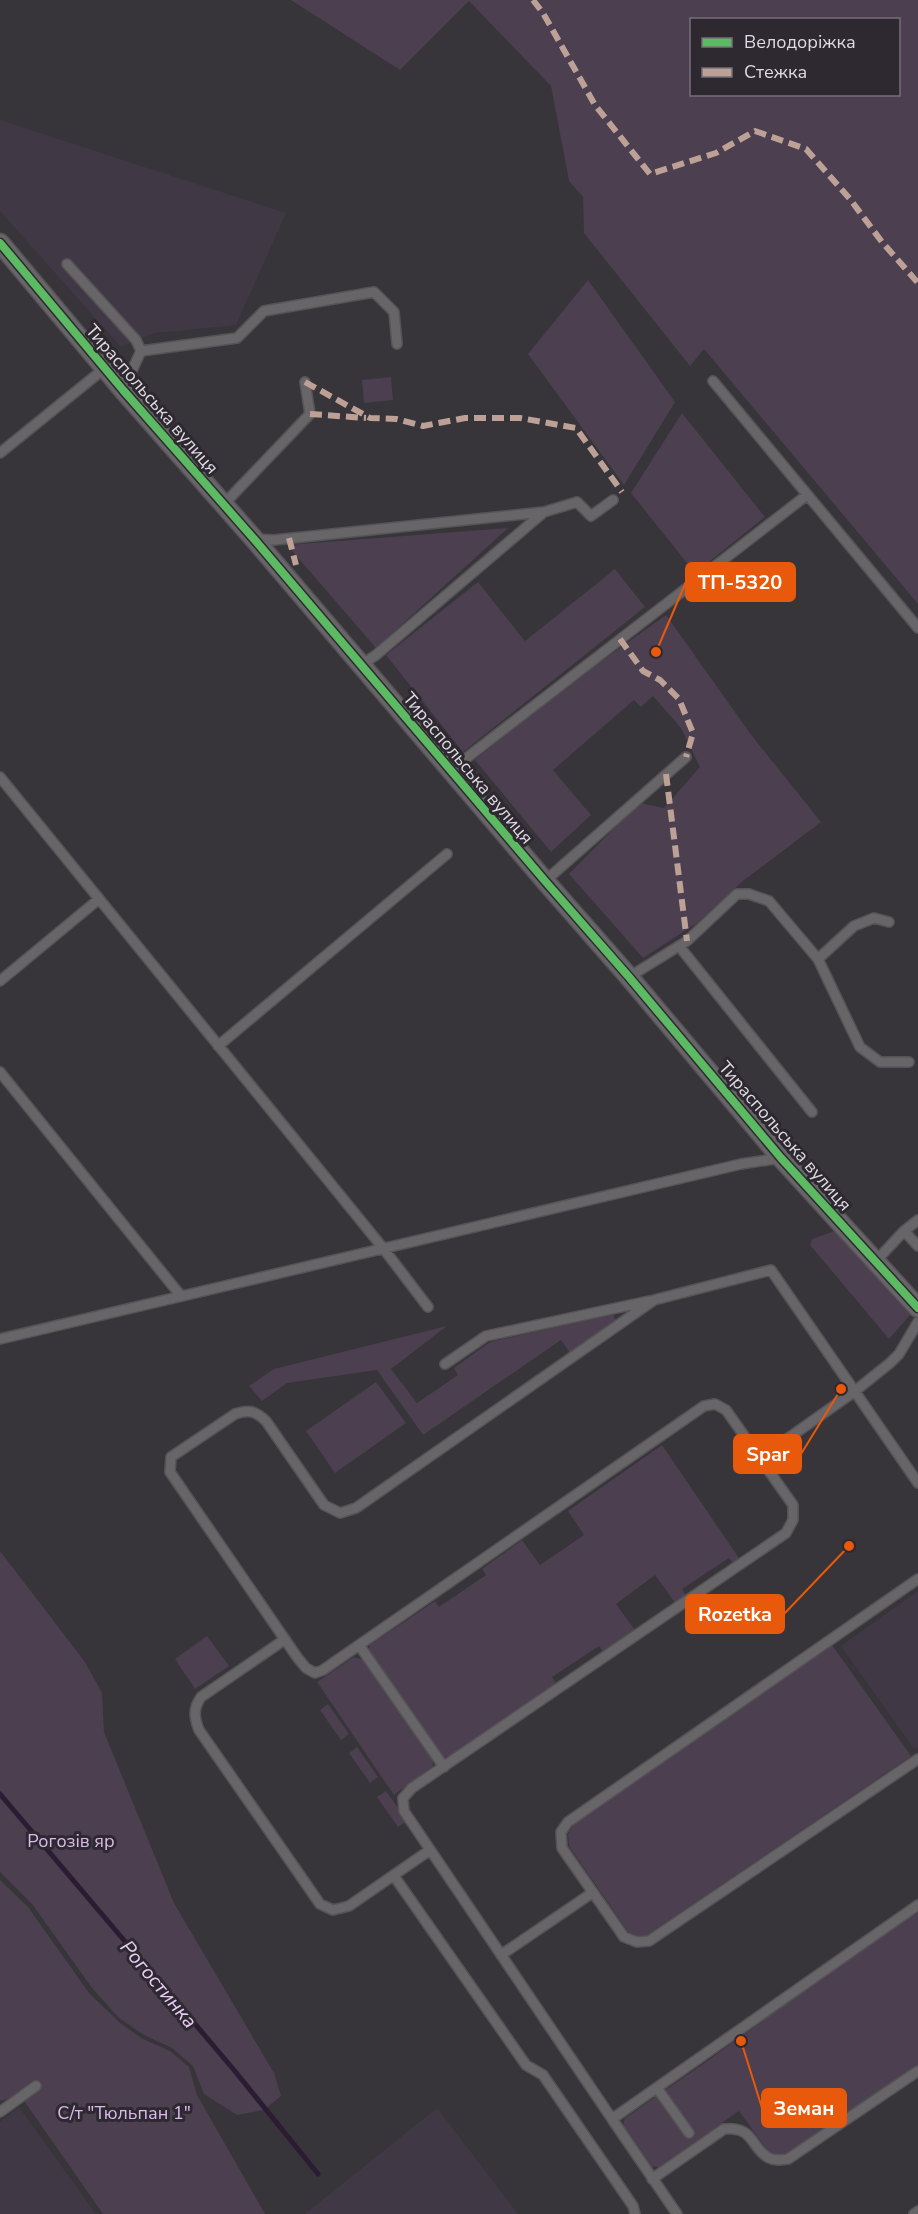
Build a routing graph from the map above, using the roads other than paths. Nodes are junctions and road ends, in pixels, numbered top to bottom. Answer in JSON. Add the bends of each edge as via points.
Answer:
{"nodes":[{"id":1,"x":0,"y":243,"type":"edge"},
{"id":2,"x":67,"y":264,"type":"dead end"},
{"id":3,"x":397,"y":344,"type":"dead end"},
{"id":4,"x":141,"y":351,"type":"junction"},
{"id":5,"x":105,"y":368,"type":"junction"},
{"id":6,"x":712,"y":381,"type":"dead end"},
{"id":7,"x":305,"y":382,"type":"dead end"},
{"id":8,"x":123,"y":390,"type":"junction"},
{"id":9,"x":0,"y":453,"type":"edge"},
{"id":10,"x":807,"y":495,"type":"junction"},
{"id":11,"x":613,"y":500,"type":"dead end"},
{"id":12,"x":224,"y":504,"type":"junction"},
{"id":13,"x":544,"y":512,"type":"junction"},
{"id":14,"x":254,"y":539,"type":"junction"},
{"id":15,"x":918,"y":628,"type":"edge"},
{"id":16,"x":361,"y":665,"type":"junction"},
{"id":17,"x":686,"y":757,"type":"dead end"},
{"id":18,"x":451,"y":770,"type":"junction"},
{"id":19,"x":0,"y":777,"type":"edge"},
{"id":20,"x":447,"y":854,"type":"dead end"},
{"id":21,"x":545,"y":881,"type":"junction"},
{"id":22,"x":99,"y":899,"type":"junction"},
{"id":23,"x":889,"y":922,"type":"dead end"},
{"id":24,"x":679,"y":946,"type":"junction"},
{"id":25,"x":818,"y":959,"type":"junction"},
{"id":26,"x":629,"y":976,"type":"junction"},
{"id":27,"x":0,"y":981,"type":"edge"},
{"id":28,"x":218,"y":1046,"type":"junction"},
{"id":29,"x":909,"y":1062,"type":"dead end"},
{"id":30,"x":0,"y":1072,"type":"edge"},
{"id":31,"x":812,"y":1112,"type":"dead end"},
{"id":32,"x":781,"y":1158,"type":"junction"},
{"id":33,"x":918,"y":1220,"type":"edge"},
{"id":34,"x":904,"y":1231,"type":"junction"},
{"id":35,"x":918,"y":1246,"type":"edge"},
{"id":36,"x":383,"y":1248,"type":"junction"},
{"id":37,"x":875,"y":1262,"type":"junction"},
{"id":38,"x":182,"y":1296,"type":"junction"},
{"id":39,"x":654,"y":1300,"type":"junction"},
{"id":40,"x":428,"y":1307,"type":"dead end"},
{"id":41,"x":918,"y":1308,"type":"edge"},
{"id":42,"x":918,"y":1322,"type":"edge"},
{"id":43,"x":0,"y":1339,"type":"edge"},
{"id":44,"x":445,"y":1364,"type":"dead end"},
{"id":45,"x":855,"y":1391,"type":"junction"},
{"id":46,"x":760,"y":1458,"type":"junction"},
{"id":47,"x":918,"y":1483,"type":"edge"},
{"id":48,"x":918,"y":1579,"type":"edge"},
{"id":49,"x":284,"y":1640,"type":"junction"},
{"id":50,"x":359,"y":1645,"type":"junction"},
{"id":51,"x":918,"y":1759,"type":"edge"},
{"id":52,"x":444,"y":1767,"type":"junction"},
{"id":53,"x":430,"y":1850,"type":"junction"},
{"id":54,"x":394,"y":1876,"type":"junction"},
{"id":55,"x":592,"y":1893,"type":"junction"},
{"id":56,"x":918,"y":1905,"type":"edge"},
{"id":57,"x":501,"y":1954,"type":"junction"},
{"id":58,"x":918,"y":2071,"type":"edge"},
{"id":59,"x":36,"y":2086,"type":"dead end"},
{"id":60,"x":657,"y":2088,"type":"junction"},
{"id":61,"x":0,"y":2112,"type":"edge"},
{"id":62,"x":612,"y":2119,"type":"junction"},
{"id":63,"x":689,"y":2133,"type":"dead end"},
{"id":64,"x":652,"y":2179,"type":"junction"},
{"id":65,"x":918,"y":2211,"type":"edge"},
{"id":66,"x":635,"y":2214,"type":"edge"},
{"id":67,"x":677,"y":2214,"type":"edge"},
{"id":68,"x":914,"y":2214,"type":"edge"}],
"edges":[{"from":1,"to":5,"type":"street","name":"Тираспольська вулиця"},
{"from":2,"to":4,"type":"lane","via":[[136,340]]},
{"from":3,"to":4,"type":"lane","via":[[394,312],[374,292],[264,311],[237,338]]},
{"from":4,"to":8,"type":"lane"},
{"from":5,"to":8,"type":"street","name":"Тираспольська вулиця"},
{"from":5,"to":9,"type":"lane"},
{"from":6,"to":10,"type":"lane"},
{"from":7,"to":12,"type":"lane","via":[[310,414]]},
{"from":8,"to":12,"type":"street","name":"Тираспольська вулиця"},
{"from":10,"to":15,"type":"lane"},
{"from":10,"to":18,"type":"lane"},
{"from":11,"to":13,"type":"lane","via":[[591,516],[577,502]]},
{"from":12,"to":14,"type":"street","name":"Тираспольська вулиця"},
{"from":13,"to":14,"type":"lane"},
{"from":13,"to":16,"type":"lane"},
{"from":14,"to":16,"type":"street","name":"Тираспольська вулиця"},
{"from":16,"to":18,"type":"street","name":"Тираспольська вулиця"},
{"from":17,"to":21,"type":"lane"},
{"from":18,"to":21,"type":"street","name":"Тираспольська вулиця"},
{"from":19,"to":22,"type":"lane"},
{"from":20,"to":28,"type":"lane"},
{"from":21,"to":26,"type":"street","name":"Тираспольська вулиця"},
{"from":22,"to":27,"type":"lane"},
{"from":22,"to":28,"type":"lane"},
{"from":23,"to":25,"type":"lane","via":[[874,918],[854,926]]},
{"from":24,"to":25,"type":"lane","via":[[737,894],[748,894],[769,901]]},
{"from":24,"to":26,"type":"lane"},
{"from":24,"to":31,"type":"lane"},
{"from":25,"to":29,"type":"lane","via":[[860,1047],[880,1062]]},
{"from":26,"to":32,"type":"street","name":"Тираспольська вулиця"},
{"from":28,"to":36,"type":"lane"},
{"from":30,"to":38,"type":"lane"},
{"from":32,"to":36,"type":"lane"},
{"from":32,"to":37,"type":"street","name":"Тираспольська вулиця"},
{"from":33,"to":34,"type":"lane"},
{"from":34,"to":35,"type":"lane"},
{"from":34,"to":37,"type":"lane"},
{"from":36,"to":38,"type":"lane"},
{"from":36,"to":40,"type":"lane"},
{"from":37,"to":41,"type":"street","name":"Тираспольська вулиця"},
{"from":38,"to":43,"type":"lane"},
{"from":39,"to":44,"type":"lane","via":[[486,1336]]},
{"from":39,"to":45,"type":"lane","via":[[771,1270]]},
{"from":39,"to":49,"type":"lane","via":[[356,1508],[340,1513],[324,1505],[256,1412],[235,1414],[171,1457],[170,1472]]},
{"from":42,"to":45,"type":"lane","via":[[899,1354]]},
{"from":45,"to":46,"type":"lane"},
{"from":45,"to":47,"type":"lane"},
{"from":46,"to":50,"type":"lane","via":[[726,1410],[715,1404],[704,1406]]},
{"from":46,"to":52,"type":"lane","via":[[792,1505],[793,1520],[786,1533]]},
{"from":48,"to":55,"type":"lane","via":[[568,1822],[561,1832],[562,1848]]},
{"from":49,"to":50,"type":"lane","via":[[306,1668],[315,1673]]},
{"from":49,"to":54,"type":"lane","via":[[201,1697],[194,1710],[199,1730],[320,1904],[340,1910]]},
{"from":50,"to":52,"type":"lane"},
{"from":51,"to":55,"type":"lane","via":[[649,1941],[624,1937]]},
{"from":52,"to":53,"type":"lane","via":[[403,1798],[404,1811]]},
{"from":53,"to":54,"type":"lane"},
{"from":53,"to":57,"type":"lane"},
{"from":54,"to":66,"type":"lane","via":[[526,2065],[543,2075]]},
{"from":55,"to":57,"type":"lane"},
{"from":56,"to":60,"type":"lane"},
{"from":57,"to":62,"type":"lane"},
{"from":58,"to":64,"type":"lane","via":[[788,2159],[768,2158],[748,2135],[734,2128],[724,2129]]},
{"from":59,"to":61,"type":"lane"},
{"from":60,"to":62,"type":"lane"},
{"from":60,"to":63,"type":"lane"},
{"from":62,"to":64,"type":"lane"},
{"from":64,"to":67,"type":"lane"},
{"from":65,"to":68,"type":"lane"}]}
